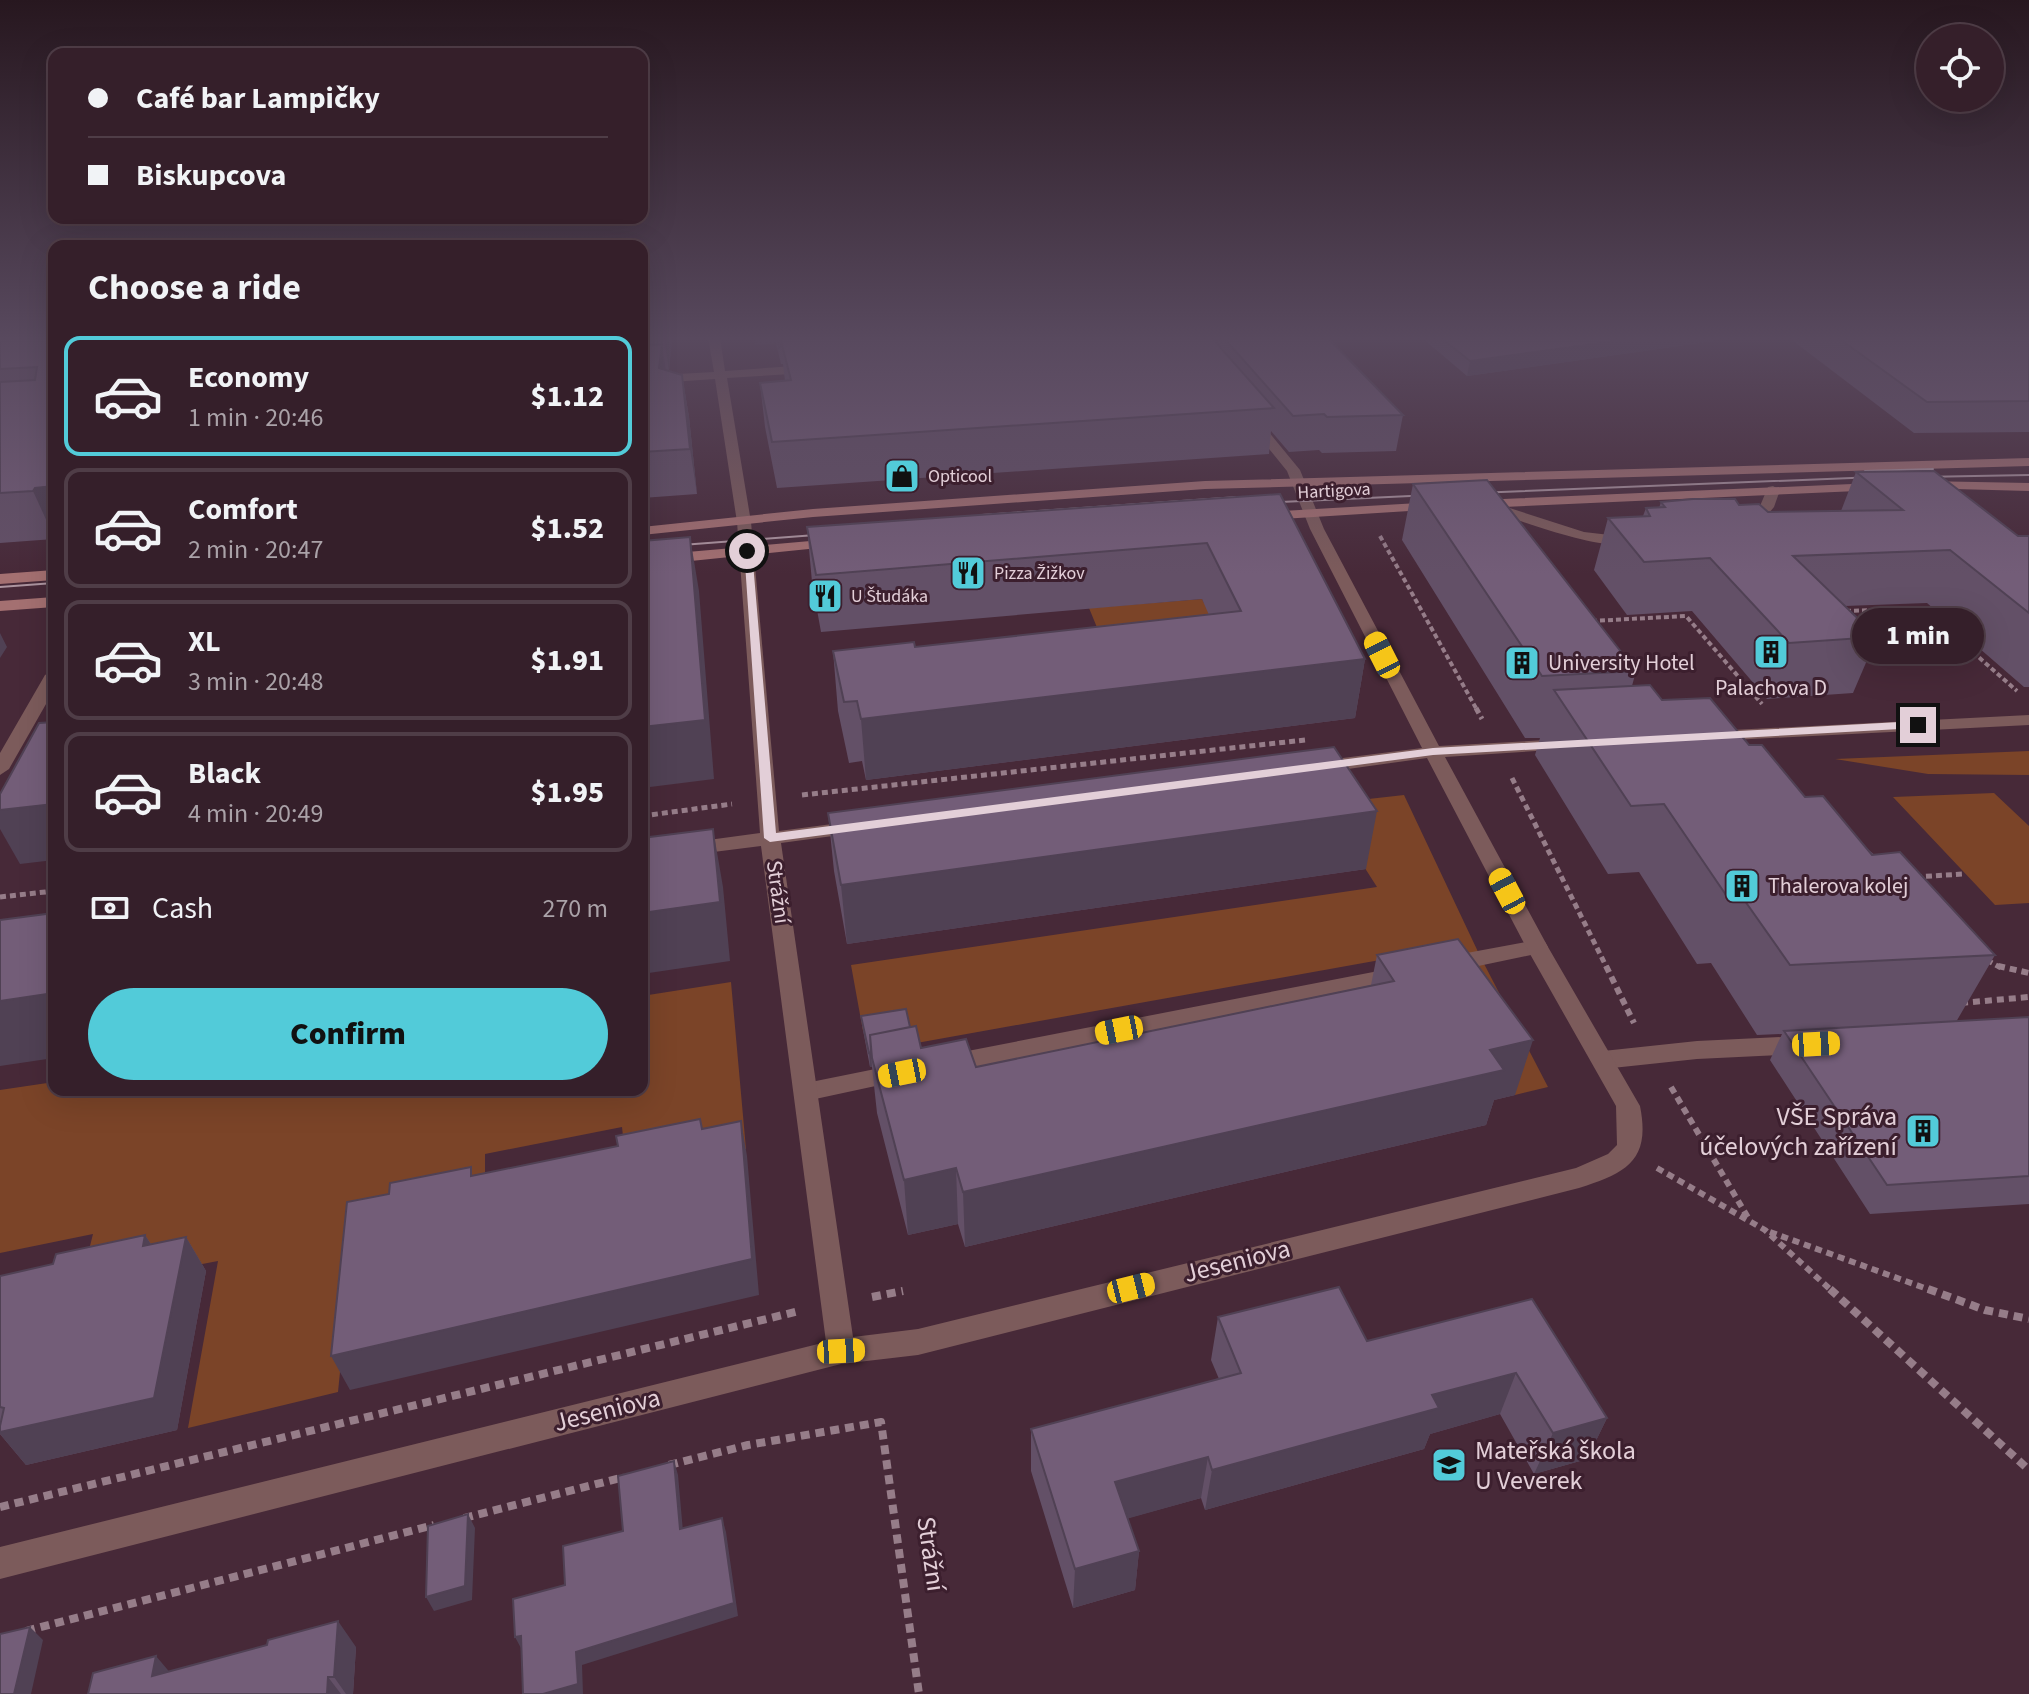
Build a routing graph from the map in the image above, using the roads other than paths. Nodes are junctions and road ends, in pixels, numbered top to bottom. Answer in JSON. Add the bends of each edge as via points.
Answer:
{"nodes":[{"id":1,"x":725,"y":416,"type":"edge"},
{"id":2,"x":1249,"y":416,"type":"edge"},
{"id":3,"x":2029,"y":462,"type":"edge"},
{"id":4,"x":1301,"y":484,"type":"junction"},
{"id":5,"x":2029,"y":487,"type":"edge"},
{"id":6,"x":1773,"y":490,"type":"junction"},
{"id":7,"x":1468,"y":505,"type":"junction"},
{"id":8,"x":1311,"y":512,"type":"junction"},
{"id":9,"x":1253,"y":517,"type":"edge"},
{"id":10,"x":744,"y":522,"type":"junction"},
{"id":11,"x":648,"y":530,"type":"edge"},
{"id":12,"x":1728,"y":535,"type":"edge"},
{"id":13,"x":1637,"y":541,"type":"edge"},
{"id":14,"x":848,"y":542,"type":"edge"},
{"id":15,"x":747,"y":551,"type":"junction"},
{"id":16,"x":648,"y":560,"type":"edge"},
{"id":17,"x":48,"y":575,"type":"edge"},
{"id":18,"x":0,"y":579,"type":"edge"},
{"id":19,"x":48,"y":602,"type":"edge"},
{"id":20,"x":0,"y":606,"type":"edge"},
{"id":21,"x":48,"y":685,"type":"edge"},
{"id":22,"x":2029,"y":720,"type":"edge"},
{"id":23,"x":1701,"y":736,"type":"edge"},
{"id":24,"x":1588,"y":743,"type":"edge"},
{"id":25,"x":1433,"y":752,"type":"junction"},
{"id":26,"x":0,"y":769,"type":"edge"},
{"id":27,"x":1298,"y":769,"type":"edge"},
{"id":28,"x":879,"y":824,"type":"edge"},
{"id":29,"x":770,"y":838,"type":"junction"},
{"id":30,"x":648,"y":854,"type":"edge"},
{"id":31,"x":1537,"y":947,"type":"junction"},
{"id":32,"x":1823,"y":1044,"type":"edge"},
{"id":33,"x":1603,"y":1060,"type":"junction"},
{"id":34,"x":806,"y":1092,"type":"junction"},
{"id":35,"x":841,"y":1351,"type":"junction"},
{"id":36,"x":0,"y":1563,"type":"edge"}],
"edges":[{"from":1,"to":10,"type":"street","name":"Strážní"},
{"from":2,"to":4,"type":"street"},
{"from":3,"to":4,"type":"main road","name":"Hartigova"},
{"from":4,"to":8,"type":"street"},
{"from":4,"to":10,"type":"main road","name":"Hartigova","via":[[1190,486]]},
{"from":5,"to":6,"type":"main road","name":"Hartigova"},
{"from":6,"to":7,"type":"main road","name":"Hartigova"},
{"from":6,"to":12,"type":"street","via":[[1753,527]]},
{"from":7,"to":8,"type":"main road","name":"Hartigova"},
{"from":7,"to":13,"type":"street","via":[[1582,536]]},
{"from":8,"to":9,"type":"main road","name":"Hartigova"},
{"from":8,"to":25,"type":"street"},
{"from":10,"to":11,"type":"main road","name":"Hartigova"},
{"from":10,"to":15,"type":"street","name":"Strážní"},
{"from":14,"to":15,"type":"main road"},
{"from":15,"to":16,"type":"main road"},
{"from":15,"to":29,"type":"street","name":"Strážní"},
{"from":17,"to":18,"type":"main road"},
{"from":19,"to":20,"type":"main road"},
{"from":21,"to":26,"type":"street"},
{"from":22,"to":23,"type":"street"},
{"from":24,"to":25,"type":"street"},
{"from":25,"to":27,"type":"street"},
{"from":25,"to":31,"type":"street"},
{"from":28,"to":29,"type":"street"},
{"from":29,"to":30,"type":"street"},
{"from":29,"to":34,"type":"street","name":"Strážní"},
{"from":31,"to":33,"type":"street"},
{"from":31,"to":34,"type":"street"},
{"from":32,"to":33,"type":"street"},
{"from":33,"to":35,"type":"street","name":"Jeseniova","via":[[1628,1106],[1634,1131],[1629,1151],[1610,1166],[1579,1178],[918,1342]]},
{"from":34,"to":35,"type":"street","name":"Strážní"},
{"from":35,"to":36,"type":"street","name":"Jeseniova"}]}
